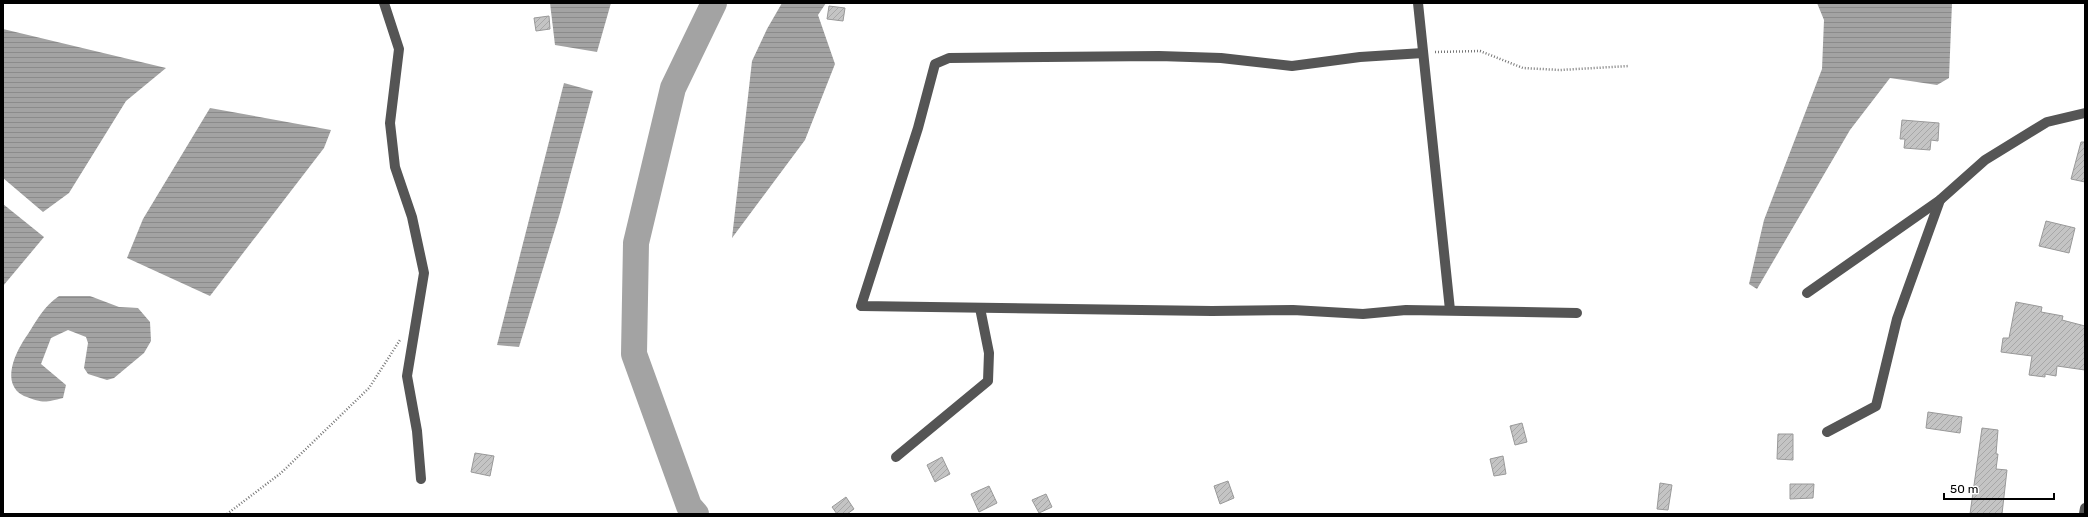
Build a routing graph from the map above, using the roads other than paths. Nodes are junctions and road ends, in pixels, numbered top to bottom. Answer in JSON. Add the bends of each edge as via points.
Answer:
{"nodes":[{"id":1,"x":384,"y":3,"type":"edge"},
{"id":2,"x":1418,"y":3,"type":"edge"},
{"id":3,"x":1423,"y":53,"type":"junction"},
{"id":4,"x":2085,"y":113,"type":"edge"},
{"id":5,"x":1940,"y":200,"type":"junction"},
{"id":6,"x":1807,"y":293,"type":"dead end"},
{"id":7,"x":980,"y":308,"type":"junction"},
{"id":8,"x":1450,"y":310,"type":"junction"},
{"id":9,"x":1577,"y":313,"type":"dead end"},
{"id":10,"x":1827,"y":432,"type":"dead end"},
{"id":11,"x":896,"y":457,"type":"dead end"},
{"id":12,"x":421,"y":479,"type":"dead end"},
{"id":13,"x":2085,"y":508,"type":"edge"},
{"id":14,"x":2084,"y":514,"type":"edge"}],
"edges":[{"from":1,"to":12,"type":"street","via":[[399,49],[390,123],[395,167],[412,217],[424,273],[407,376],[417,431]]},
{"from":2,"to":3,"type":"street"},
{"from":3,"to":7,"type":"street","via":[[1360,57],[1292,66],[1221,58],[1159,56],[949,58],[935,64],[918,128],[861,306]]},
{"from":3,"to":8,"type":"street"},
{"from":4,"to":5,"type":"street","via":[[2047,122],[1985,160]]},
{"from":5,"to":6,"type":"street"},
{"from":5,"to":10,"type":"street","via":[[1897,320],[1876,406]]},
{"from":7,"to":8,"type":"street","via":[[1293,310],[1363,314],[1406,310]]},
{"from":7,"to":11,"type":"street","via":[[989,353],[988,381]]},
{"from":8,"to":9,"type":"street"},
{"from":13,"to":14,"type":"street"}]}
